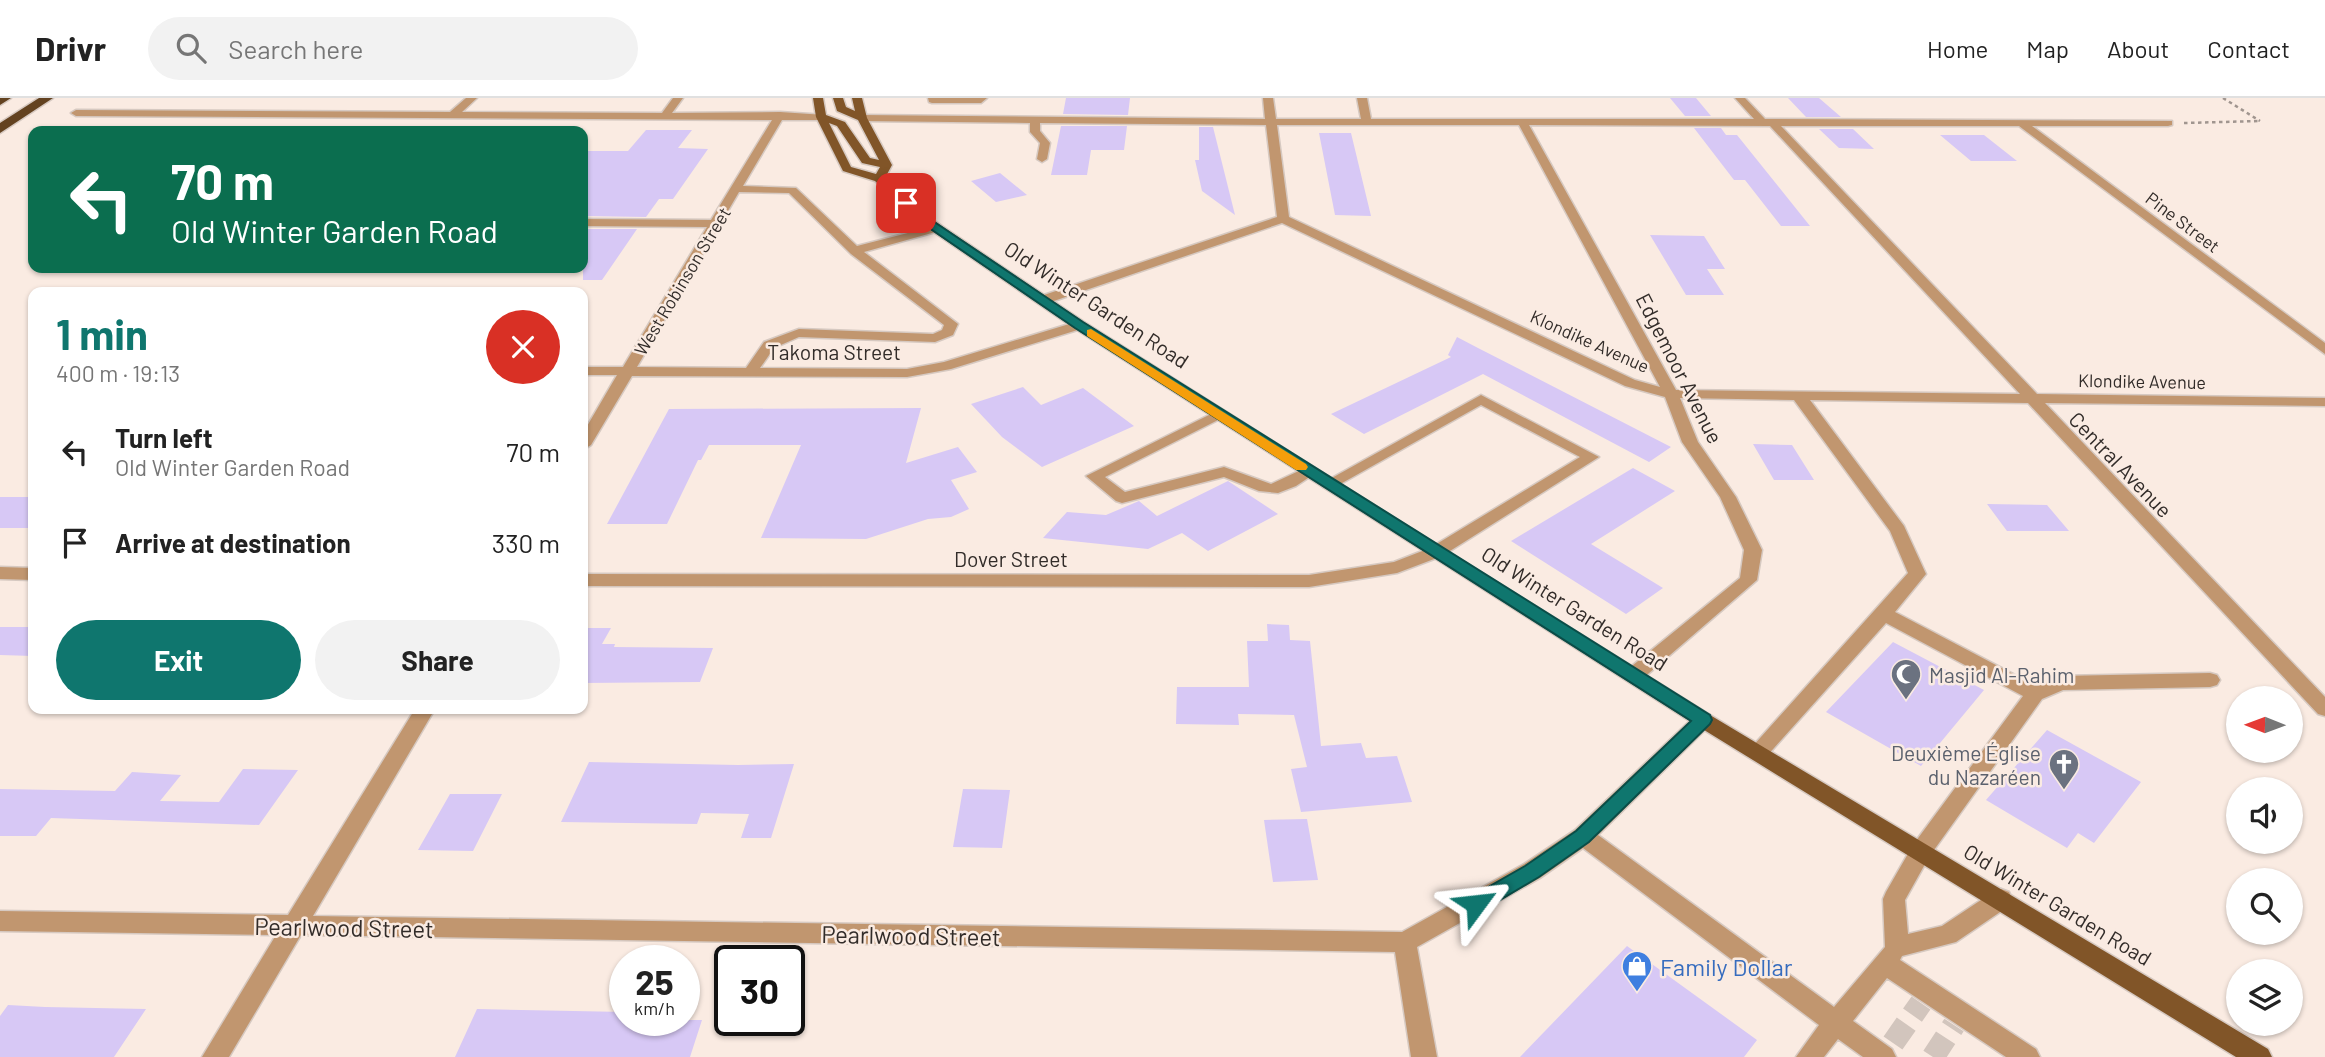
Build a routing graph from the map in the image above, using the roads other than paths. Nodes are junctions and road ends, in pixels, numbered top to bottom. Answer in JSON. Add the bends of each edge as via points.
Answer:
{"nodes":[{"id":1,"x":5,"y":98,"type":"edge"},
{"id":2,"x":38,"y":98,"type":"edge"},
{"id":3,"x":47,"y":98,"type":"edge"},
{"id":4,"x":472,"y":98,"type":"edge"},
{"id":5,"x":678,"y":98,"type":"edge"},
{"id":6,"x":818,"y":98,"type":"edge"},
{"id":7,"x":838,"y":98,"type":"edge"},
{"id":8,"x":857,"y":98,"type":"edge"},
{"id":9,"x":982,"y":98,"type":"edge"},
{"id":10,"x":1268,"y":98,"type":"edge"},
{"id":11,"x":1362,"y":98,"type":"edge"},
{"id":12,"x":1740,"y":98,"type":"edge"},
{"id":13,"x":932,"y":100,"type":"dead end"},
{"id":14,"x":0,"y":101,"type":"edge"},
{"id":15,"x":76,"y":113,"type":"dead end"},
{"id":16,"x":453,"y":115,"type":"junction"},
{"id":17,"x":780,"y":115,"type":"junction"},
{"id":18,"x":666,"y":116,"type":"junction"},
{"id":19,"x":0,"y":117,"type":"edge"},
{"id":20,"x":821,"y":117,"type":"junction"},
{"id":21,"x":862,"y":118,"type":"junction"},
{"id":22,"x":1035,"y":119,"type":"junction"},
{"id":23,"x":1366,"y":121,"type":"junction"},
{"id":24,"x":1271,"y":122,"type":"junction"},
{"id":25,"x":1522,"y":122,"type":"junction"},
{"id":26,"x":2020,"y":122,"type":"junction"},
{"id":27,"x":1768,"y":123,"type":"junction"},
{"id":28,"x":2168,"y":123,"type":"road end"},
{"id":29,"x":0,"y":129,"type":"edge"},
{"id":30,"x":1042,"y":159,"type":"dead end"},
{"id":31,"x":883,"y":172,"type":"junction"},
{"id":32,"x":737,"y":189,"type":"junction"},
{"id":33,"x":1283,"y":219,"type":"junction"},
{"id":34,"x":588,"y":222,"type":"edge"},
{"id":35,"x":715,"y":225,"type":"junction"},
{"id":36,"x":936,"y":228,"type":"junction"},
{"id":37,"x":855,"y":251,"type":"junction"},
{"id":38,"x":1043,"y":300,"type":"junction"},
{"id":39,"x":1079,"y":325,"type":"junction"},
{"id":40,"x":2325,"y":350,"type":"edge"},
{"id":41,"x":588,"y":371,"type":"edge"},
{"id":42,"x":627,"y":372,"type":"junction"},
{"id":43,"x":751,"y":372,"type":"junction"},
{"id":44,"x":1671,"y":394,"type":"junction"},
{"id":45,"x":1798,"y":396,"type":"junction"},
{"id":46,"x":2031,"y":399,"type":"junction"},
{"id":47,"x":2325,"y":402,"type":"edge"},
{"id":48,"x":1219,"y":414,"type":"junction"},
{"id":49,"x":588,"y":437,"type":"edge"},
{"id":50,"x":1309,"y":472,"type":"junction"},
{"id":51,"x":1329,"y":484,"type":"junction"},
{"id":52,"x":1436,"y":552,"type":"junction"},
{"id":53,"x":0,"y":573,"type":"edge"},
{"id":54,"x":28,"y":574,"type":"edge"},
{"id":55,"x":588,"y":580,"type":"edge"},
{"id":56,"x":1884,"y":614,"type":"junction"},
{"id":57,"x":1634,"y":675,"type":"junction"},
{"id":58,"x":2210,"y":680,"type":"dead end"},
{"id":59,"x":2035,"y":694,"type":"junction"},
{"id":60,"x":2325,"y":709,"type":"edge"},
{"id":61,"x":422,"y":714,"type":"edge"},
{"id":62,"x":1703,"y":720,"type":"junction"},
{"id":63,"x":1759,"y":752,"type":"junction"},
{"id":64,"x":1583,"y":836,"type":"junction"},
{"id":65,"x":1921,"y":851,"type":"junction"},
{"id":66,"x":2001,"y":900,"type":"junction"},
{"id":67,"x":0,"y":921,"type":"edge"},
{"id":68,"x":294,"y":926,"type":"junction"},
{"id":69,"x":1405,"y":943,"type":"junction"},
{"id":70,"x":1891,"y":955,"type":"junction"},
{"id":71,"x":1836,"y":1023,"type":"junction"},
{"id":72,"x":1887,"y":1052,"type":"edge"},
{"id":73,"x":2020,"y":1055,"type":"edge"},
{"id":74,"x":215,"y":1057,"type":"edge"},
{"id":75,"x":1424,"y":1057,"type":"edge"},
{"id":76,"x":1810,"y":1057,"type":"edge"},
{"id":77,"x":2259,"y":1057,"type":"edge"}],
"edges":[{"from":1,"to":14,"type":"highway"},
{"from":2,"to":19,"type":"highway"},
{"from":3,"to":29,"type":"highway"},
{"from":4,"to":16,"type":"street"},
{"from":5,"to":18,"type":"street"},
{"from":6,"to":20,"type":"main road","name":"Old Winter Garden Road"},
{"from":7,"to":21,"type":"main road","via":[[841,109]]},
{"from":8,"to":21,"type":"main road","name":"Old Winter Garden Road"},
{"from":9,"to":13,"type":"street"},
{"from":10,"to":24,"type":"street"},
{"from":11,"to":23,"type":"street"},
{"from":12,"to":27,"type":"street","name":"Central Avenue"},
{"from":15,"to":16,"type":"street"},
{"from":16,"to":18,"type":"street"},
{"from":17,"to":18,"type":"street"},
{"from":17,"to":20,"type":"street"},
{"from":17,"to":32,"type":"street","name":"West Robinson Street"},
{"from":20,"to":31,"type":"main road","via":[[841,124],[866,161]]},
{"from":20,"to":31,"type":"main road","name":"Old Winter Garden Road","via":[[848,169]]},
{"from":21,"to":22,"type":"street"},
{"from":21,"to":31,"type":"main road","name":"Old Winter Garden Road"},
{"from":22,"to":24,"type":"street"},
{"from":22,"to":30,"type":"street","via":[[1035,132],[1045,143]]},
{"from":23,"to":24,"type":"street"},
{"from":23,"to":25,"type":"street"},
{"from":24,"to":33,"type":"street"},
{"from":25,"to":27,"type":"street"},
{"from":25,"to":44,"type":"street","name":"Edgemoor Avenue"},
{"from":26,"to":27,"type":"street"},
{"from":26,"to":28,"type":"street"},
{"from":26,"to":40,"type":"street","name":"Pine Street"},
{"from":27,"to":46,"type":"street","name":"Central Avenue"},
{"from":31,"to":36,"type":"main road","name":"Old Winter Garden Road"},
{"from":32,"to":35,"type":"street","name":"West Robinson Street"},
{"from":32,"to":37,"type":"street","via":[[792,190]]},
{"from":33,"to":38,"type":"street"},
{"from":33,"to":44,"type":"street","name":"Klondike Avenue","via":[[1630,383]]},
{"from":34,"to":35,"type":"street"},
{"from":35,"to":42,"type":"street","name":"West Robinson Street"},
{"from":36,"to":37,"type":"street"},
{"from":36,"to":38,"type":"main road","name":"Old Winter Garden Road"},
{"from":37,"to":43,"type":"street","via":[[951,324],[947,332],[935,338],[799,333],[768,345]]},
{"from":38,"to":39,"type":"main road","name":"Old Winter Garden Road"},
{"from":39,"to":43,"type":"street","name":"Takoma Street","via":[[946,366],[907,373]]},
{"from":39,"to":48,"type":"main road","name":"Old Winter Garden Road"},
{"from":41,"to":42,"type":"street","name":"Takoma Street"},
{"from":42,"to":43,"type":"street","name":"Takoma Street"},
{"from":42,"to":49,"type":"street","name":"West Robinson Street"},
{"from":44,"to":45,"type":"street","name":"Klondike Avenue"},
{"from":44,"to":57,"type":"street","name":"Edgemoor Avenue","via":[[1690,442],[1728,497],[1754,550],[1748,580]]},
{"from":45,"to":46,"type":"street","name":"Klondike Avenue"},
{"from":45,"to":56,"type":"street","via":[[1898,530],[1917,574]]},
{"from":46,"to":47,"type":"street","name":"Klondike Avenue"},
{"from":46,"to":60,"type":"street","name":"Central Avenue"},
{"from":48,"to":50,"type":"main road","name":"Old Winter Garden Road"},
{"from":48,"to":50,"type":"street","via":[[1094,476],[1122,498],[1224,472],[1263,488],[1278,488]]},
{"from":50,"to":51,"type":"main road","name":"Old Winter Garden Road"},
{"from":51,"to":52,"type":"main road","name":"Old Winter Garden Road"},
{"from":51,"to":52,"type":"street","name":"Dover Street","via":[[1481,400],[1591,457]]},
{"from":52,"to":55,"type":"street","name":"Dover Street","via":[[1397,567],[1309,581]]},
{"from":52,"to":57,"type":"main road","name":"Old Winter Garden Road"},
{"from":53,"to":54,"type":"street"},
{"from":56,"to":59,"type":"street"},
{"from":56,"to":63,"type":"street"},
{"from":57,"to":62,"type":"main road","name":"Old Winter Garden Road"},
{"from":58,"to":59,"type":"street","via":[[2061,683]]},
{"from":59,"to":65,"type":"street"},
{"from":61,"to":68,"type":"street"},
{"from":62,"to":63,"type":"main road","name":"Old Winter Garden Road"},
{"from":62,"to":64,"type":"street"},
{"from":63,"to":65,"type":"main road","name":"Old Winter Garden Road"},
{"from":64,"to":69,"type":"street","via":[[1532,872]]},
{"from":64,"to":71,"type":"street"},
{"from":65,"to":66,"type":"main road","name":"Old Winter Garden Road"},
{"from":65,"to":70,"type":"street","via":[[1894,899]]},
{"from":66,"to":70,"type":"street","via":[[1948,936]]},
{"from":66,"to":77,"type":"main road","name":"Old Winter Garden Road"},
{"from":67,"to":68,"type":"street","name":"Pearlwood Street"},
{"from":68,"to":69,"type":"street","name":"Pearlwood Street"},
{"from":68,"to":74,"type":"street"},
{"from":69,"to":75,"type":"street"},
{"from":70,"to":71,"type":"street"},
{"from":70,"to":73,"type":"street","via":[[1925,997]]},
{"from":71,"to":72,"type":"street"},
{"from":71,"to":76,"type":"street"}]}
